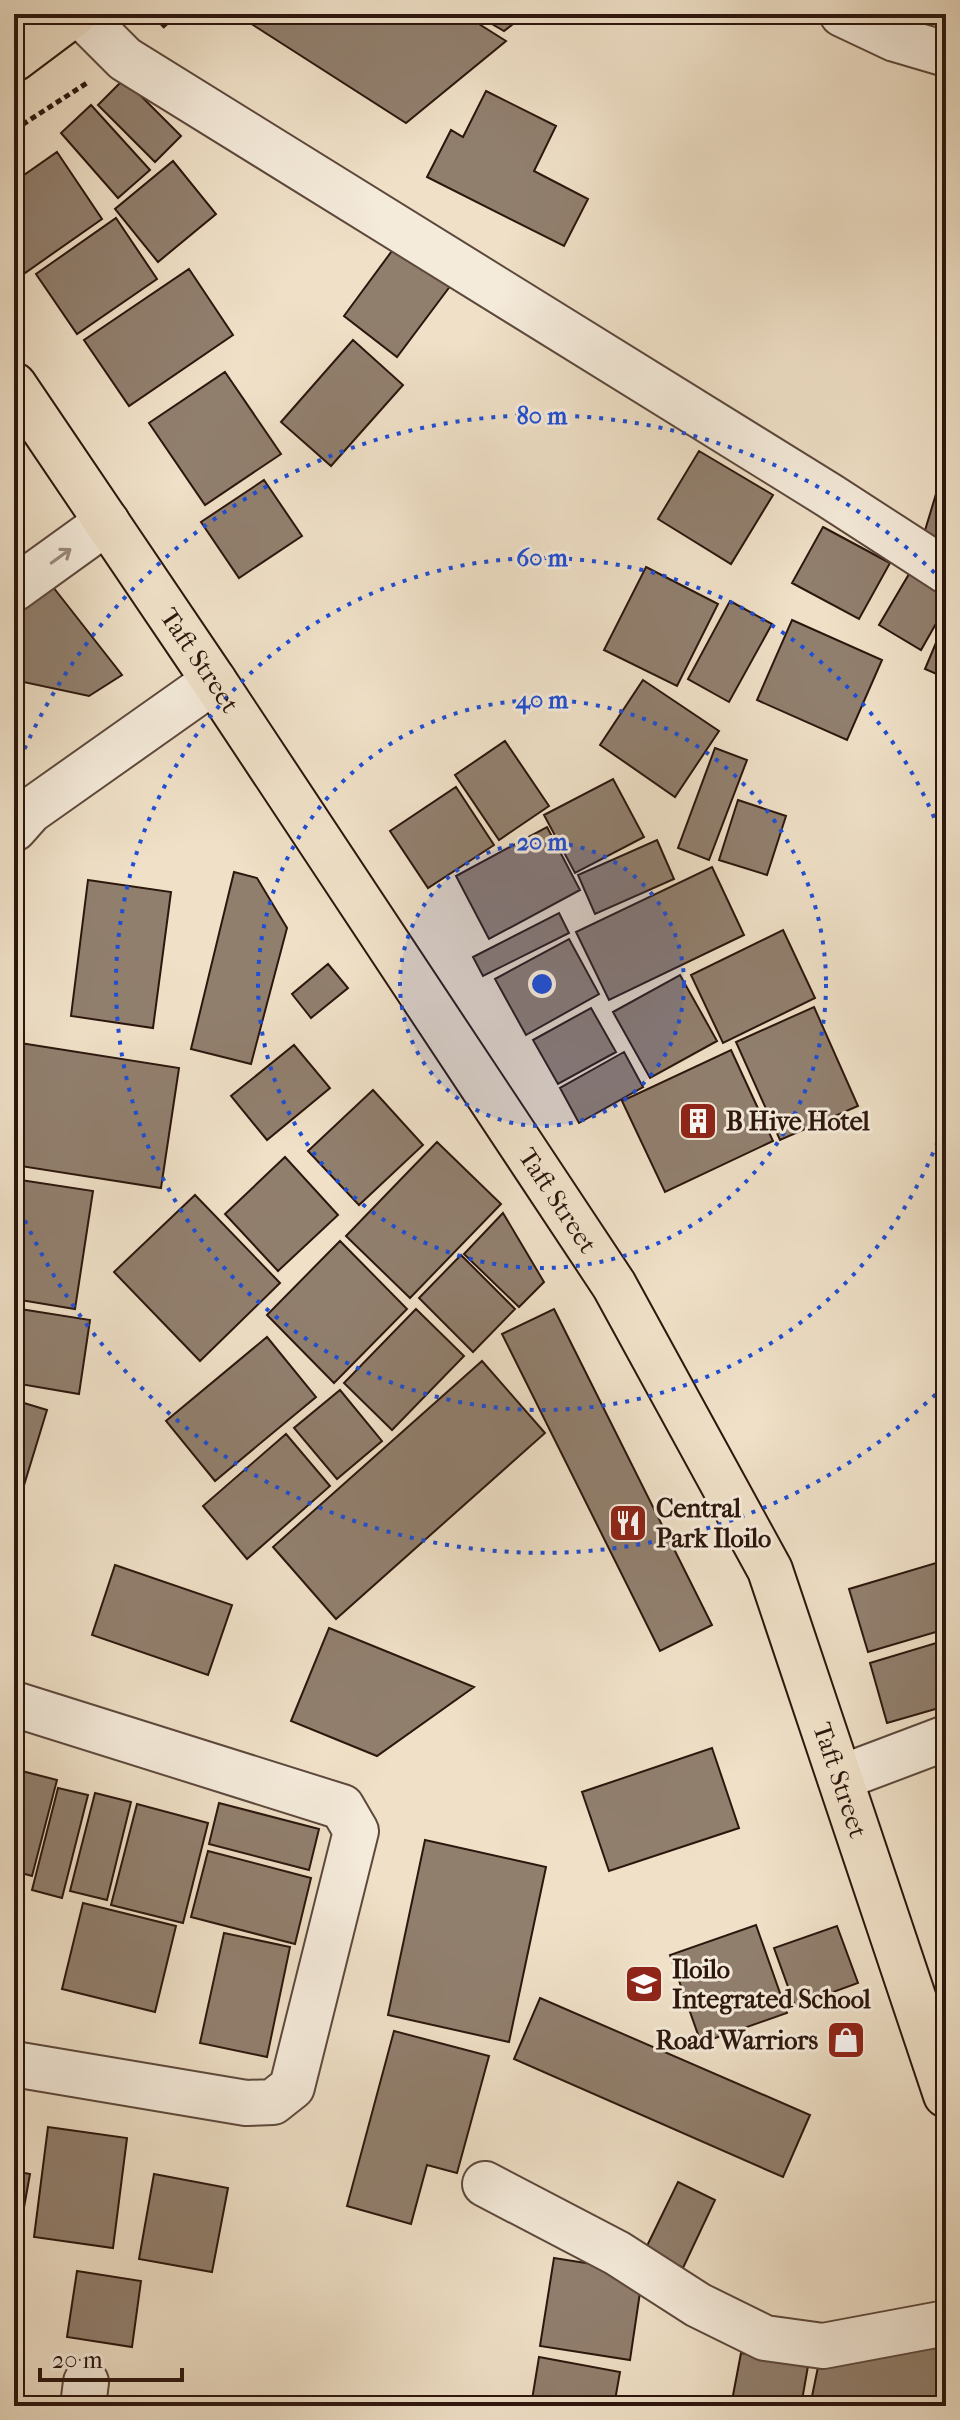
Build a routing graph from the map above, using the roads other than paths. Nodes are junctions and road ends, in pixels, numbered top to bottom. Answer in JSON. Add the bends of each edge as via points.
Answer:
{"nodes":[{"id":1,"x":77,"y":14,"type":"edge"},
{"id":2,"x":842,"y":14,"type":"edge"},
{"id":3,"x":946,"y":54,"type":"edge"},
{"id":4,"x":14,"y":59,"type":"edge"},
{"id":5,"x":20,"y":408,"type":"edge"},
{"id":6,"x":107,"y":522,"type":"junction"},
{"id":7,"x":946,"y":571,"type":"edge"},
{"id":8,"x":14,"y":589,"type":"edge"},
{"id":9,"x":214,"y":681,"type":"junction"},
{"id":10,"x":14,"y":829,"type":"edge"},
{"id":11,"x":14,"y":1704,"type":"edge"},
{"id":12,"x":946,"y":1738,"type":"edge"},
{"id":13,"x":840,"y":1778,"type":"junction"},
{"id":14,"x":938,"y":2045,"type":"edge"},
{"id":15,"x":14,"y":2064,"type":"edge"},
{"id":16,"x":946,"y":2095,"type":"edge"},
{"id":17,"x":485,"y":2184,"type":"dead end"},
{"id":18,"x":946,"y":2323,"type":"edge"}],
"edges":[{"from":1,"to":4,"type":"main road"},
{"from":1,"to":7,"type":"street","via":[[125,59]]},
{"from":2,"to":3,"type":"street","via":[[895,39]]},
{"from":5,"to":6,"type":"main road","name":"Taft Street"},
{"from":8,"to":6,"type":"street","one_way":true},
{"from":6,"to":9,"type":"main road","name":"Taft Street"},
{"from":9,"to":10,"type":"street","via":[[30,811]]},
{"from":9,"to":13,"type":"main road","name":"Taft Street","via":[[614,1285],[770,1570]]},
{"from":11,"to":15,"type":"street","via":[[342,1807],[356,1831],[292,2087],[273,2102],[246,2103]]},
{"from":12,"to":13,"type":"street"},
{"from":13,"to":14,"type":"main road","name":"Taft Street"},
{"from":14,"to":16,"type":"main road","name":"Taft Street"},
{"from":17,"to":18,"type":"street","via":[[765,2338],[823,2346]]}]}
